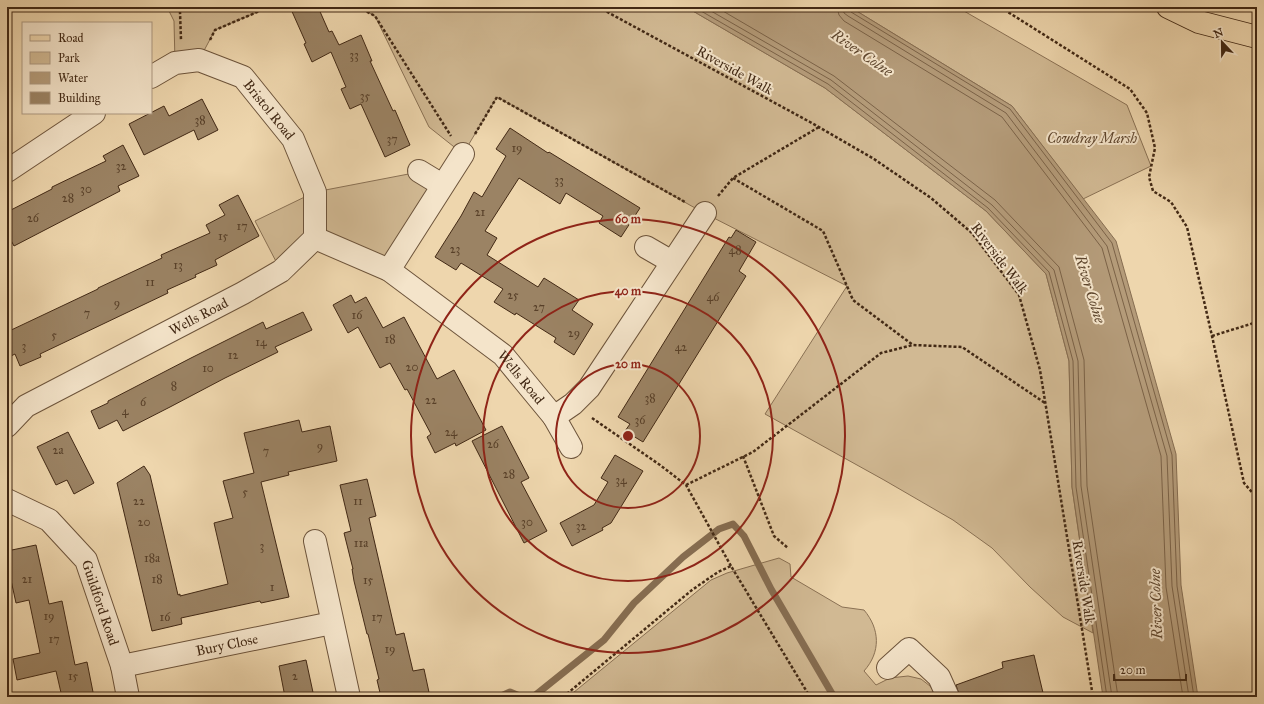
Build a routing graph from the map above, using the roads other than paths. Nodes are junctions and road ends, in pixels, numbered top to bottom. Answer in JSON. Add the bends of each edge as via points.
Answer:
{"nodes":[{"id":1,"x":1168,"y":7,"type":"edge"},
{"id":2,"x":1257,"y":37,"type":"edge"},
{"id":3,"x":152,"y":76,"type":"edge"},
{"id":4,"x":92,"y":114,"type":"edge"},
{"id":5,"x":463,"y":154,"type":"road end"},
{"id":6,"x":7,"y":171,"type":"edge"},
{"id":7,"x":419,"y":172,"type":"dead end"},
{"id":8,"x":442,"y":185,"type":"junction"},
{"id":9,"x":704,"y":213,"type":"road end"},
{"id":10,"x":315,"y":238,"type":"junction"},
{"id":11,"x":646,"y":247,"type":"dead end"},
{"id":12,"x":672,"y":262,"type":"junction"},
{"id":13,"x":389,"y":270,"type":"junction"},
{"id":14,"x":554,"y":417,"type":"junction"},
{"id":15,"x":7,"y":426,"type":"edge"},
{"id":16,"x":571,"y":447,"type":"dead end"},
{"id":17,"x":7,"y":500,"type":"edge"},
{"id":18,"x":315,"y":541,"type":"dead end"},
{"id":19,"x":332,"y":623,"type":"junction"},
{"id":20,"x":122,"y":666,"type":"junction"},
{"id":21,"x":888,"y":668,"type":"dead end"},
{"id":22,"x":128,"y":697,"type":"edge"},
{"id":23,"x":349,"y":697,"type":"edge"},
{"id":24,"x":948,"y":697,"type":"edge"}],
"edges":[{"from":1,"to":2,"type":"main road","via":[[1199,22]]},
{"from":3,"to":10,"type":"street","name":"Bristol Road","via":[[175,63],[191,61],[243,76],[293,139],[315,192]]},
{"from":4,"to":6,"type":"street"},
{"from":5,"to":8,"type":"street"},
{"from":7,"to":8,"type":"street"},
{"from":8,"to":13,"type":"street"},
{"from":9,"to":12,"type":"street","name":"Wells Road"},
{"from":10,"to":13,"type":"street","name":"Wells Road"},
{"from":10,"to":15,"type":"street","name":"Wells Road","via":[[281,271],[26,406]]},
{"from":11,"to":12,"type":"street"},
{"from":12,"to":14,"type":"street","name":"Wells Road","via":[[589,388],[573,404]]},
{"from":13,"to":14,"type":"street","name":"Wells Road","via":[[503,355]]},
{"from":14,"to":16,"type":"street","name":"Wells Road"},
{"from":17,"to":20,"type":"street","name":"Guildford Road","via":[[49,520],[86,560]]},
{"from":18,"to":19,"type":"street"},
{"from":19,"to":20,"type":"street","name":"Bury Close"},
{"from":19,"to":23,"type":"street"},
{"from":20,"to":22,"type":"street","name":"Guildford Road"},
{"from":21,"to":24,"type":"street","via":[[909,649],[939,678]]}]}
